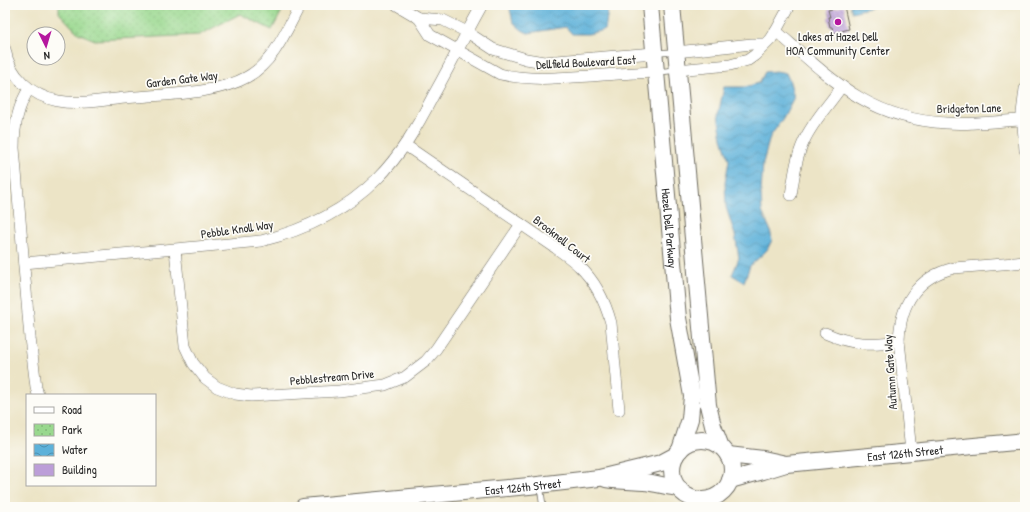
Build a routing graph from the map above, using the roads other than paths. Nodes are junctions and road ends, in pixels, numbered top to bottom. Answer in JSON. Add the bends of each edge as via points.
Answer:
{"nodes":[{"id":1,"x":300,"y":5,"type":"edge"},
{"id":2,"x":397,"y":5,"type":"edge"},
{"id":3,"x":482,"y":5,"type":"edge"},
{"id":4,"x":650,"y":5,"type":"edge"},
{"id":5,"x":672,"y":5,"type":"edge"},
{"id":6,"x":790,"y":5,"type":"edge"},
{"id":7,"x":419,"y":18,"type":"junction"},
{"id":8,"x":467,"y":32,"type":"junction"},
{"id":9,"x":776,"y":32,"type":"junction"},
{"id":10,"x":764,"y":44,"type":"junction"},
{"id":11,"x":5,"y":49,"type":"edge"},
{"id":12,"x":457,"y":50,"type":"junction"},
{"id":13,"x":676,"y":52,"type":"junction"},
{"id":14,"x":654,"y":53,"type":"junction"},
{"id":15,"x":678,"y":70,"type":"junction"},
{"id":16,"x":656,"y":72,"type":"junction"},
{"id":17,"x":841,"y":87,"type":"junction"},
{"id":18,"x":29,"y":89,"type":"junction"},
{"id":19,"x":1025,"y":89,"type":"edge"},
{"id":20,"x":1022,"y":120,"type":"junction"},
{"id":21,"x":405,"y":145,"type":"junction"},
{"id":22,"x":1025,"y":150,"type":"edge"},
{"id":23,"x":791,"y":195,"type":"dead end"},
{"id":24,"x":521,"y":224,"type":"junction"},
{"id":25,"x":175,"y":250,"type":"junction"},
{"id":26,"x":1025,"y":262,"type":"edge"},
{"id":27,"x":24,"y":264,"type":"junction"},
{"id":28,"x":825,"y":333,"type":"dead end"},
{"id":29,"x":900,"y":342,"type":"junction"},
{"id":30,"x":38,"y":394,"type":"edge"},
{"id":31,"x":619,"y":410,"type":"dead end"},
{"id":32,"x":1025,"y":441,"type":"edge"},
{"id":33,"x":725,"y":451,"type":"junction"},
{"id":34,"x":911,"y":451,"type":"junction"},
{"id":35,"x":678,"y":452,"type":"junction"},
{"id":36,"x":786,"y":464,"type":"junction"},
{"id":37,"x":599,"y":478,"type":"junction"},
{"id":38,"x":540,"y":485,"type":"junction"},
{"id":39,"x":727,"y":485,"type":"junction"},
{"id":40,"x":685,"y":497,"type":"edge"},
{"id":41,"x":409,"y":502,"type":"edge"},
{"id":42,"x":303,"y":507,"type":"edge"},
{"id":43,"x":543,"y":507,"type":"edge"},
{"id":44,"x":720,"y":507,"type":"edge"}],
"edges":[{"from":1,"to":18,"type":"street","name":"Garden Gate Way","via":[[270,58],[255,72],[227,86],[69,102],[51,99]]},
{"from":2,"to":7,"type":"street","name":"Dellfield Boulevard East"},
{"from":3,"to":8,"type":"street","name":"Pebble Knoll Way"},
{"from":4,"to":14,"type":"main road","name":"Hazel Dell Parkway"},
{"from":5,"to":13,"type":"main road","name":"Hazel Dell Parkway"},
{"from":6,"to":9,"type":"street"},
{"from":7,"to":8,"type":"street","name":"Dellfield Boulevard East","via":[[443,20]]},
{"from":7,"to":12,"type":"street","name":"Dellfield Boulevard East","via":[[430,35]]},
{"from":8,"to":12,"type":"street","name":"Pebble Knoll Way"},
{"from":8,"to":14,"type":"street","name":"Dellfield Boulevard East","via":[[493,49],[544,62]]},
{"from":9,"to":10,"type":"street"},
{"from":9,"to":17,"type":"street","name":"Bridgeton Lane"},
{"from":10,"to":13,"type":"street"},
{"from":10,"to":15,"type":"street","via":[[755,55],[740,63]]},
{"from":11,"to":18,"type":"street","via":[[18,79]]},
{"from":12,"to":16,"type":"street","name":"Dellfield Boulevard East","via":[[500,74],[512,77],[551,79]]},
{"from":12,"to":21,"type":"street","name":"Pebble Knoll Way"},
{"from":13,"to":14,"type":"lane"},
{"from":13,"to":15,"type":"main road","name":"Hazel Dell Parkway"},
{"from":14,"to":16,"type":"main road","name":"Hazel Dell Parkway"},
{"from":15,"to":16,"type":"lane"},
{"from":15,"to":33,"type":"main road","name":"Hazel Dell Parkway","via":[[708,405],[713,426]]},
{"from":16,"to":35,"type":"main road","name":"Hazel Dell Parkway","via":[[678,318],[692,402],[690,419]]},
{"from":17,"to":20,"type":"street","name":"Bridgeton Lane","via":[[874,106],[906,118],[947,123]]},
{"from":17,"to":23,"type":"street","via":[[805,140],[798,157]]},
{"from":18,"to":27,"type":"street","via":[[18,111],[14,138]]},
{"from":19,"to":20,"type":"street"},
{"from":20,"to":22,"type":"street"},
{"from":21,"to":24,"type":"street","name":"Brooknell Court"},
{"from":21,"to":25,"type":"street","name":"Pebble Knoll Way","via":[[361,194],[308,226],[261,241]]},
{"from":24,"to":25,"type":"street","name":"Pebblestream Drive","via":[[426,361],[405,377],[385,385],[339,391],[251,396],[235,394],[217,387],[205,378],[193,363],[185,346]]},
{"from":24,"to":31,"type":"street","name":"Brooknell Court","via":[[579,266],[600,294],[611,323]]},
{"from":25,"to":27,"type":"street","name":"Pebble Knoll Way"},
{"from":26,"to":29,"type":"street","name":"Autumn Gate Way","via":[[954,268],[938,273],[920,286],[905,306]]},
{"from":27,"to":30,"type":"street"},
{"from":28,"to":29,"type":"street","via":[[855,343]]},
{"from":29,"to":34,"type":"street","name":"Autumn Gate Way"},
{"from":32,"to":34,"type":"main road","name":"East 126th Street"},
{"from":33,"to":35,"type":"main road","via":[[712,442],[700,440],[690,443]]},
{"from":33,"to":36,"type":"main road","name":"East 126th Street"},
{"from":33,"to":39,"type":"main road","via":[[732,470]]},
{"from":34,"to":36,"type":"main road","name":"East 126th Street"},
{"from":35,"to":37,"type":"main road","name":"East 126th Street","via":[[661,463]]},
{"from":35,"to":40,"type":"main road","via":[[672,469],[674,479]]},
{"from":36,"to":39,"type":"main road","name":"East 126th Street"},
{"from":37,"to":38,"type":"main road","name":"East 126th Street"},
{"from":37,"to":40,"type":"main road","name":"East 126th Street","via":[[620,482],[644,482],[666,487]]},
{"from":38,"to":41,"type":"main road","name":"East 126th Street"},
{"from":38,"to":43,"type":"lane"},
{"from":39,"to":40,"type":"main road","via":[[716,496],[706,499]]},
{"from":39,"to":44,"type":"main road"},
{"from":41,"to":42,"type":"main road","name":"East 126th Street"}]}
